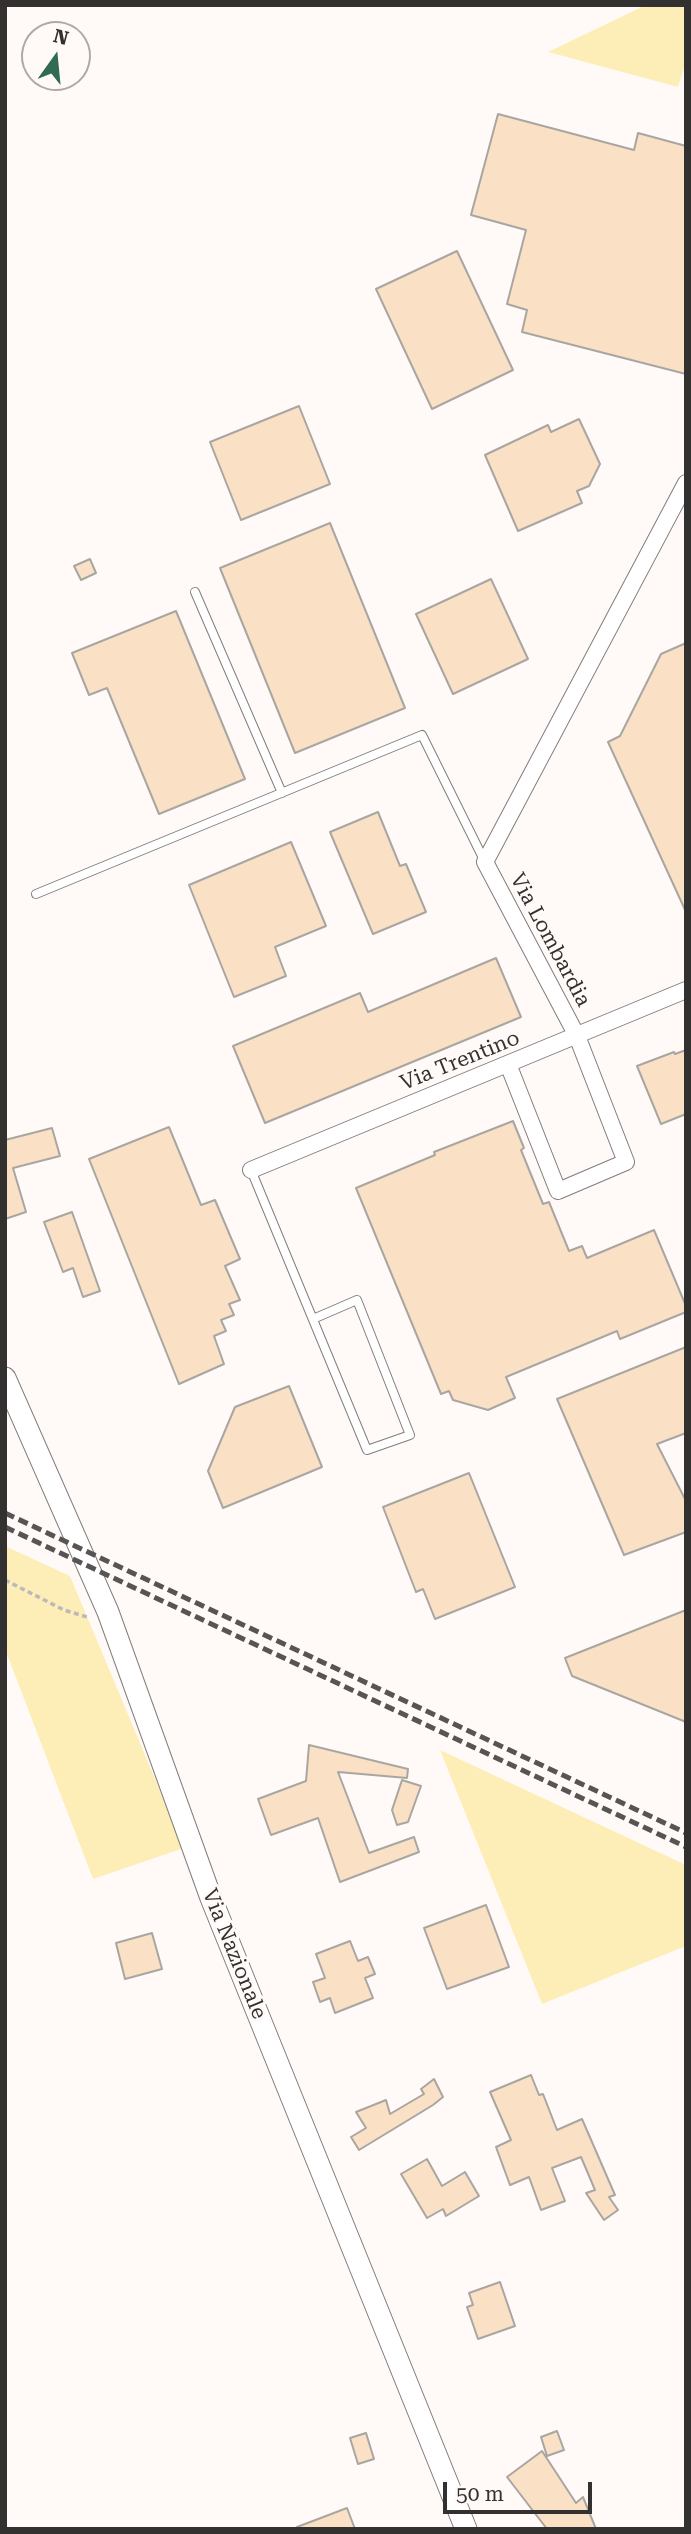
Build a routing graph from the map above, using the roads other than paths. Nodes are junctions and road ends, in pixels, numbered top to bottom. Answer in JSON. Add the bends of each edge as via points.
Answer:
{"nodes":[{"id":1,"x":686,"y":483,"type":"edge"},
{"id":2,"x":195,"y":592,"type":"dead end"},
{"id":3,"x":282,"y":793,"type":"junction"},
{"id":4,"x":485,"y":862,"type":"junction"},
{"id":5,"x":36,"y":894,"type":"dead end"},
{"id":6,"x":686,"y":990,"type":"edge"},
{"id":7,"x":577,"y":1035,"type":"junction"},
{"id":8,"x":508,"y":1064,"type":"junction"},
{"id":9,"x":251,"y":1170,"type":"joint"},
{"id":10,"x":313,"y":1319,"type":"junction"},
{"id":11,"x":5,"y":1378,"type":"edge"},
{"id":12,"x":466,"y":2529,"type":"edge"}],
"edges":[{"from":1,"to":4,"type":"street","name":"Via Lombardia"},
{"from":2,"to":3,"type":"lane"},
{"from":3,"to":4,"type":"lane","via":[[422,735]]},
{"from":3,"to":5,"type":"lane"},
{"from":4,"to":7,"type":"street","name":"Via Lombardia"},
{"from":6,"to":7,"type":"street","name":"Via Trentino"},
{"from":7,"to":8,"type":"street","name":"Via Trentino"},
{"from":7,"to":8,"type":"street","name":"Via Lombardia","via":[[626,1163],[558,1191]]},
{"from":8,"to":9,"type":"street","name":"Via Trentino"},
{"from":9,"to":10,"type":"lane"},
{"from":10,"to":10,"type":"lane","via":[[367,1450],[410,1435],[356,1300]]},
{"from":11,"to":12,"type":"street","name":"Via Nazionale","via":[[108,1612],[211,1898]]}]}
